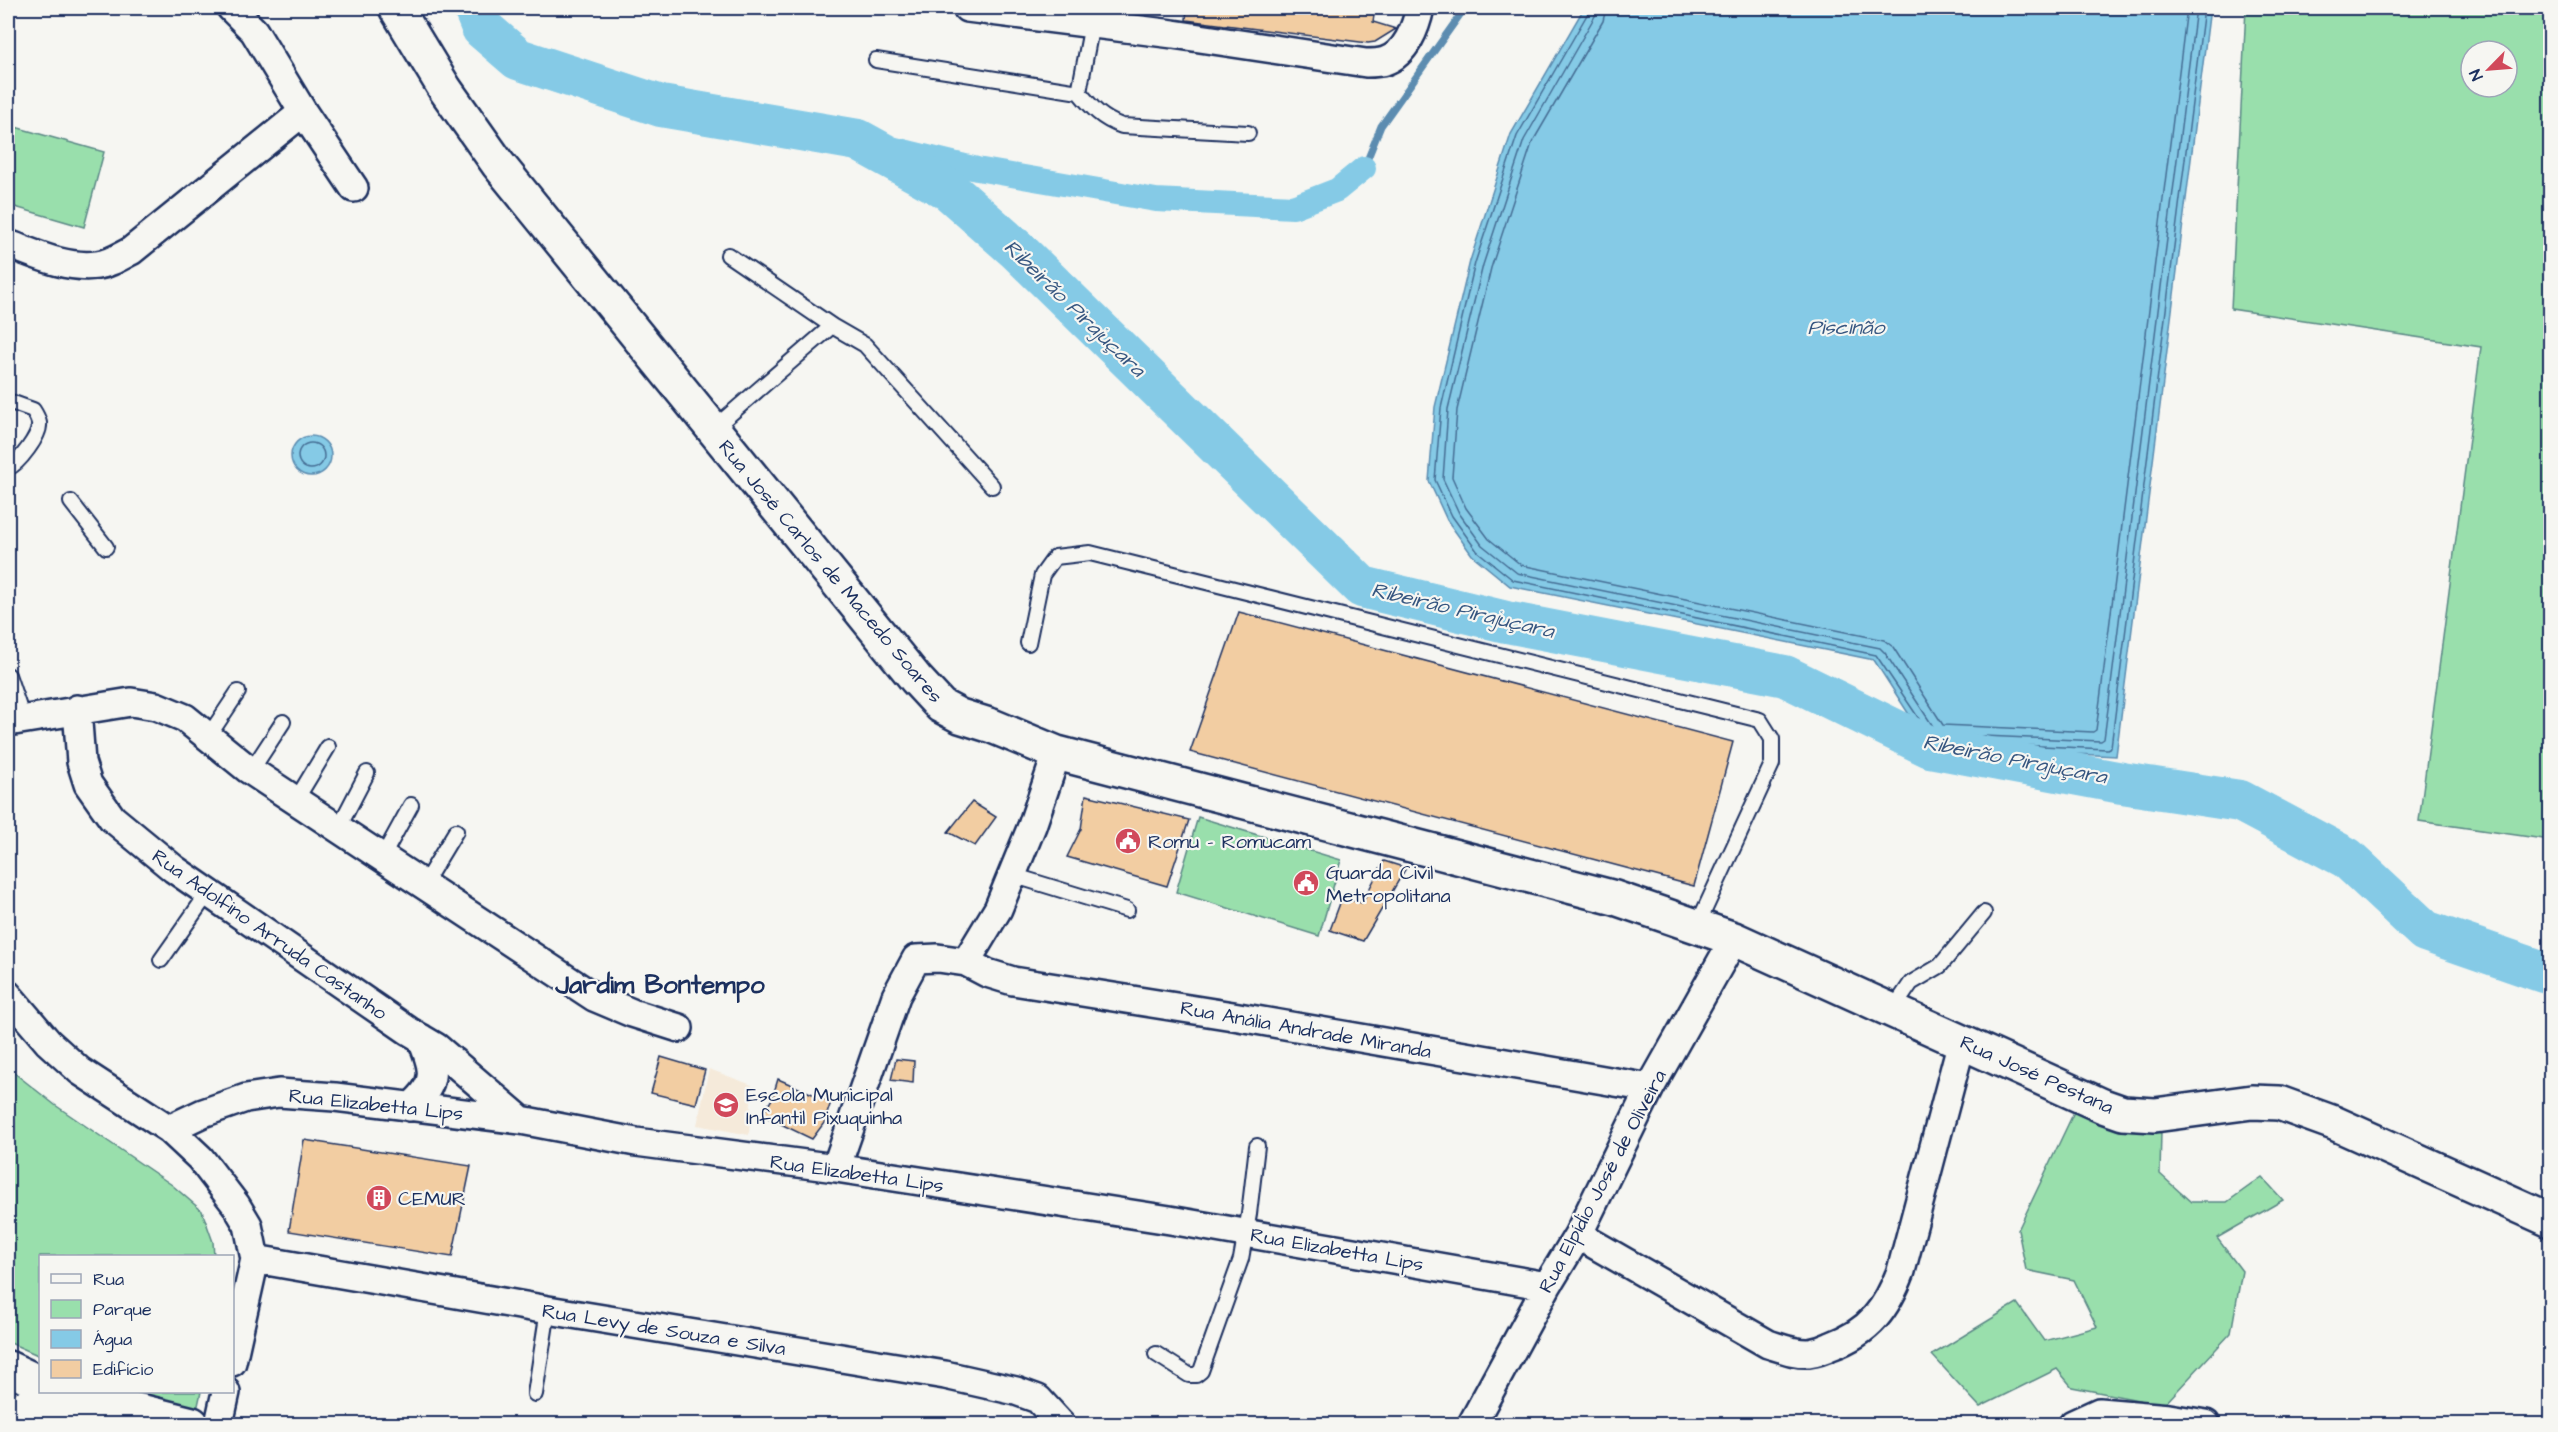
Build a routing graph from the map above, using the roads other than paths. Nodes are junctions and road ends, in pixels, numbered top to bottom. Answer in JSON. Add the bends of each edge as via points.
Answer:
{"nodes":[{"id":1,"x":231,"y":8,"type":"edge"},
{"id":2,"x":396,"y":8,"type":"edge"},
{"id":3,"x":967,"y":8,"type":"edge"},
{"id":4,"x":1420,"y":8,"type":"edge"},
{"id":5,"x":1092,"y":24,"type":"junction"},
{"id":6,"x":876,"y":60,"type":"dead end"},
{"id":7,"x":1079,"y":92,"type":"junction"},
{"id":8,"x":303,"y":112,"type":"junction"},
{"id":9,"x":1248,"y":133,"type":"dead end"},
{"id":10,"x":354,"y":188,"type":"dead end"},
{"id":11,"x":8,"y":243,"type":"edge"},
{"id":12,"x":728,"y":255,"type":"dead end"},
{"id":13,"x":832,"y":326,"type":"junction"},
{"id":14,"x":8,"y":401,"type":"edge"},
{"id":15,"x":713,"y":429,"type":"junction"},
{"id":16,"x":8,"y":468,"type":"edge"},
{"id":17,"x":992,"y":486,"type":"dead end"},
{"id":18,"x":71,"y":502,"type":"dead end"},
{"id":19,"x":106,"y":547,"type":"dead end"},
{"id":20,"x":1028,"y":643,"type":"dead end"},
{"id":21,"x":8,"y":675,"type":"edge"},
{"id":22,"x":238,"y":692,"type":"dead end"},
{"id":23,"x":77,"y":709,"type":"junction"},
{"id":24,"x":15,"y":720,"type":"edge"},
{"id":25,"x":284,"y":722,"type":"dead end"},
{"id":26,"x":208,"y":737,"type":"junction"},
{"id":27,"x":328,"y":747,"type":"dead end"},
{"id":28,"x":1057,"y":753,"type":"junction"},
{"id":29,"x":251,"y":771,"type":"junction"},
{"id":30,"x":367,"y":773,"type":"dead end"},
{"id":31,"x":296,"y":800,"type":"junction"},
{"id":32,"x":411,"y":805,"type":"dead end"},
{"id":33,"x":339,"y":827,"type":"junction"},
{"id":34,"x":456,"y":831,"type":"dead end"},
{"id":35,"x":383,"y":856,"type":"junction"},
{"id":36,"x":1012,"y":875,"type":"junction"},
{"id":37,"x":424,"y":884,"type":"junction"},
{"id":38,"x":208,"y":893,"type":"junction"},
{"id":39,"x":1127,"y":910,"type":"dead end"},
{"id":40,"x":1984,"y":913,"type":"dead end"},
{"id":41,"x":1698,"y":926,"type":"junction"},
{"id":42,"x":1734,"y":939,"type":"junction"},
{"id":43,"x":161,"y":960,"type":"dead end"},
{"id":44,"x":966,"y":962,"type":"junction"},
{"id":45,"x":12,"y":1006,"type":"edge"},
{"id":46,"x":1893,"y":1011,"type":"junction"},
{"id":47,"x":679,"y":1028,"type":"dead end"},
{"id":48,"x":421,"y":1038,"type":"junction"},
{"id":49,"x":1962,"y":1041,"type":"junction"},
{"id":50,"x":1650,"y":1088,"type":"junction"},
{"id":51,"x":410,"y":1107,"type":"junction"},
{"id":52,"x":521,"y":1120,"type":"junction"},
{"id":53,"x":170,"y":1129,"type":"junction"},
{"id":54,"x":1257,"y":1146,"type":"dead end"},
{"id":55,"x":836,"y":1168,"type":"junction"},
{"id":56,"x":2550,"y":1220,"type":"edge"},
{"id":57,"x":1246,"y":1234,"type":"junction"},
{"id":58,"x":1578,"y":1235,"type":"junction"},
{"id":59,"x":255,"y":1259,"type":"junction"},
{"id":60,"x":1547,"y":1286,"type":"junction"},
{"id":61,"x":548,"y":1310,"type":"junction"},
{"id":62,"x":234,"y":1353,"type":"edge"},
{"id":63,"x":1156,"y":1354,"type":"dead end"},
{"id":64,"x":8,"y":1368,"type":"edge"},
{"id":65,"x":39,"y":1383,"type":"edge"},
{"id":66,"x":39,"y":1391,"type":"edge"},
{"id":67,"x":67,"y":1393,"type":"edge"},
{"id":68,"x":226,"y":1393,"type":"edge"},
{"id":69,"x":535,"y":1394,"type":"dead end"},
{"id":70,"x":8,"y":1397,"type":"edge"},
{"id":71,"x":8,"y":1412,"type":"edge"},
{"id":72,"x":111,"y":1425,"type":"edge"},
{"id":73,"x":192,"y":1425,"type":"edge"},
{"id":74,"x":219,"y":1425,"type":"edge"},
{"id":75,"x":1061,"y":1425,"type":"edge"},
{"id":76,"x":1472,"y":1425,"type":"edge"},
{"id":77,"x":2073,"y":1425,"type":"edge"},
{"id":78,"x":2206,"y":1425,"type":"edge"}],
"edges":[{"from":1,"to":8,"type":"street","via":[[254,31]]},
{"from":2,"to":15,"type":"main road","name":"Rua José Carlos de Macedo Soares","via":[[478,138]]},
{"from":3,"to":5,"type":"street"},
{"from":4,"to":5,"type":"street","via":[[1416,27],[1394,56],[1384,62],[1366,63]]},
{"from":5,"to":7,"type":"lane"},
{"from":6,"to":7,"type":"lane"},
{"from":7,"to":9,"type":"lane","via":[[1093,110],[1122,126]]},
{"from":8,"to":10,"type":"street"},
{"from":8,"to":11,"type":"street","via":[[131,251],[114,260],[77,265],[48,259]]},
{"from":12,"to":13,"type":"lane"},
{"from":13,"to":15,"type":"lane"},
{"from":13,"to":17,"type":"lane","via":[[865,345]]},
{"from":14,"to":16,"type":"lane","via":[[33,410],[39,423],[19,462]]},
{"from":15,"to":28,"type":"main road","name":"Rua José Carlos de Macedo Soares","via":[[941,706]]},
{"from":18,"to":19,"type":"lane"},
{"from":20,"to":41,"type":"lane","via":[[1042,575],[1055,557],[1090,553],[1760,720],[1772,739],[1772,764]]},
{"from":21,"to":24,"type":"lane"},
{"from":22,"to":26,"type":"lane"},
{"from":23,"to":24,"type":"street"},
{"from":23,"to":26,"type":"street","via":[[131,702],[156,706],[185,718]]},
{"from":23,"to":38,"type":"street","name":"Rua Adolfino Arruda Castanho","via":[[81,762],[98,799],[132,837]]},
{"from":25,"to":29,"type":"lane"},
{"from":26,"to":29,"type":"street"},
{"from":27,"to":31,"type":"lane"},
{"from":28,"to":36,"type":"street"},
{"from":28,"to":41,"type":"main road","name":"Rua José Carlos de Macedo Soares","via":[[1615,898]]},
{"from":29,"to":31,"type":"street"},
{"from":30,"to":33,"type":"lane"},
{"from":31,"to":33,"type":"street"},
{"from":32,"to":35,"type":"lane"},
{"from":33,"to":35,"type":"street"},
{"from":34,"to":37,"type":"lane"},
{"from":35,"to":37,"type":"street"},
{"from":36,"to":39,"type":"lane"},
{"from":36,"to":44,"type":"street","via":[[998,909]]},
{"from":37,"to":47,"type":"street","via":[[594,997]]},
{"from":38,"to":43,"type":"lane"},
{"from":38,"to":48,"type":"street","name":"Rua Adolfino Arruda Castanho"},
{"from":40,"to":46,"type":"lane","via":[[1940,966],[1911,983]]},
{"from":41,"to":42,"type":"main road","name":"Rua José Carlos de Macedo Soares"},
{"from":42,"to":46,"type":"main road","name":"Rua José Pestana"},
{"from":42,"to":50,"type":"street","name":"Rua Elpídio José de Oliveira"},
{"from":44,"to":50,"type":"street","name":"Rua Anália Andrade Miranda","via":[[1013,981]]},
{"from":44,"to":55,"type":"street","name":"Rua Anália Andrade Miranda","via":[[916,959],[896,996]]},
{"from":45,"to":53,"type":"street","via":[[80,1071]]},
{"from":46,"to":49,"type":"main road","name":"Rua José Pestana"},
{"from":48,"to":51,"type":"street","via":[[433,1078],[423,1097]]},
{"from":48,"to":52,"type":"street","name":"Rua Adolfino Arruda Castanho"},
{"from":49,"to":56,"type":"main road","name":"Rua José Pestana","via":[[2123,1113],[2155,1115],[2252,1102],[2279,1103],[2343,1127]]},
{"from":49,"to":58,"type":"street","via":[[1901,1271],[1885,1304],[1867,1327],[1848,1340],[1809,1353],[1768,1344]]},
{"from":50,"to":58,"type":"street","name":"Rua Elpídio José de Oliveira"},
{"from":51,"to":52,"type":"street","name":"Rua Elizabetta Lips"},
{"from":51,"to":53,"type":"street","name":"Rua Elizabetta Lips","via":[[279,1093],[246,1098]]},
{"from":52,"to":55,"type":"street","name":"Rua Elizabetta Lips","via":[[636,1142]]},
{"from":53,"to":59,"type":"street","via":[[200,1158],[236,1205],[248,1225]]},
{"from":54,"to":57,"type":"lane"},
{"from":55,"to":57,"type":"street","name":"Rua Elizabetta Lips"},
{"from":57,"to":60,"type":"street","name":"Rua Elizabetta Lips"},
{"from":57,"to":63,"type":"lane","via":[[1241,1259],[1201,1371],[1189,1375]]},
{"from":58,"to":60,"type":"street","name":"Rua Elpídio José de Oliveira"},
{"from":59,"to":61,"type":"street","name":"Rua Levy de Souza e Silva"},
{"from":59,"to":62,"type":"street"},
{"from":60,"to":76,"type":"street","name":"Rua Elpídio José de Oliveira"},
{"from":61,"to":69,"type":"lane"},
{"from":61,"to":75,"type":"street","name":"Rua Levy de Souza e Silva","via":[[945,1375],[1038,1399]]},
{"from":64,"to":65,"type":"main road"},
{"from":66,"to":70,"type":"main road"},
{"from":67,"to":73,"type":"main road"},
{"from":68,"to":74,"type":"street"},
{"from":71,"to":72,"type":"main road","via":[[44,1403],[63,1404],[104,1415]]},
{"from":77,"to":78,"type":"street","via":[[2098,1412]]}]}
